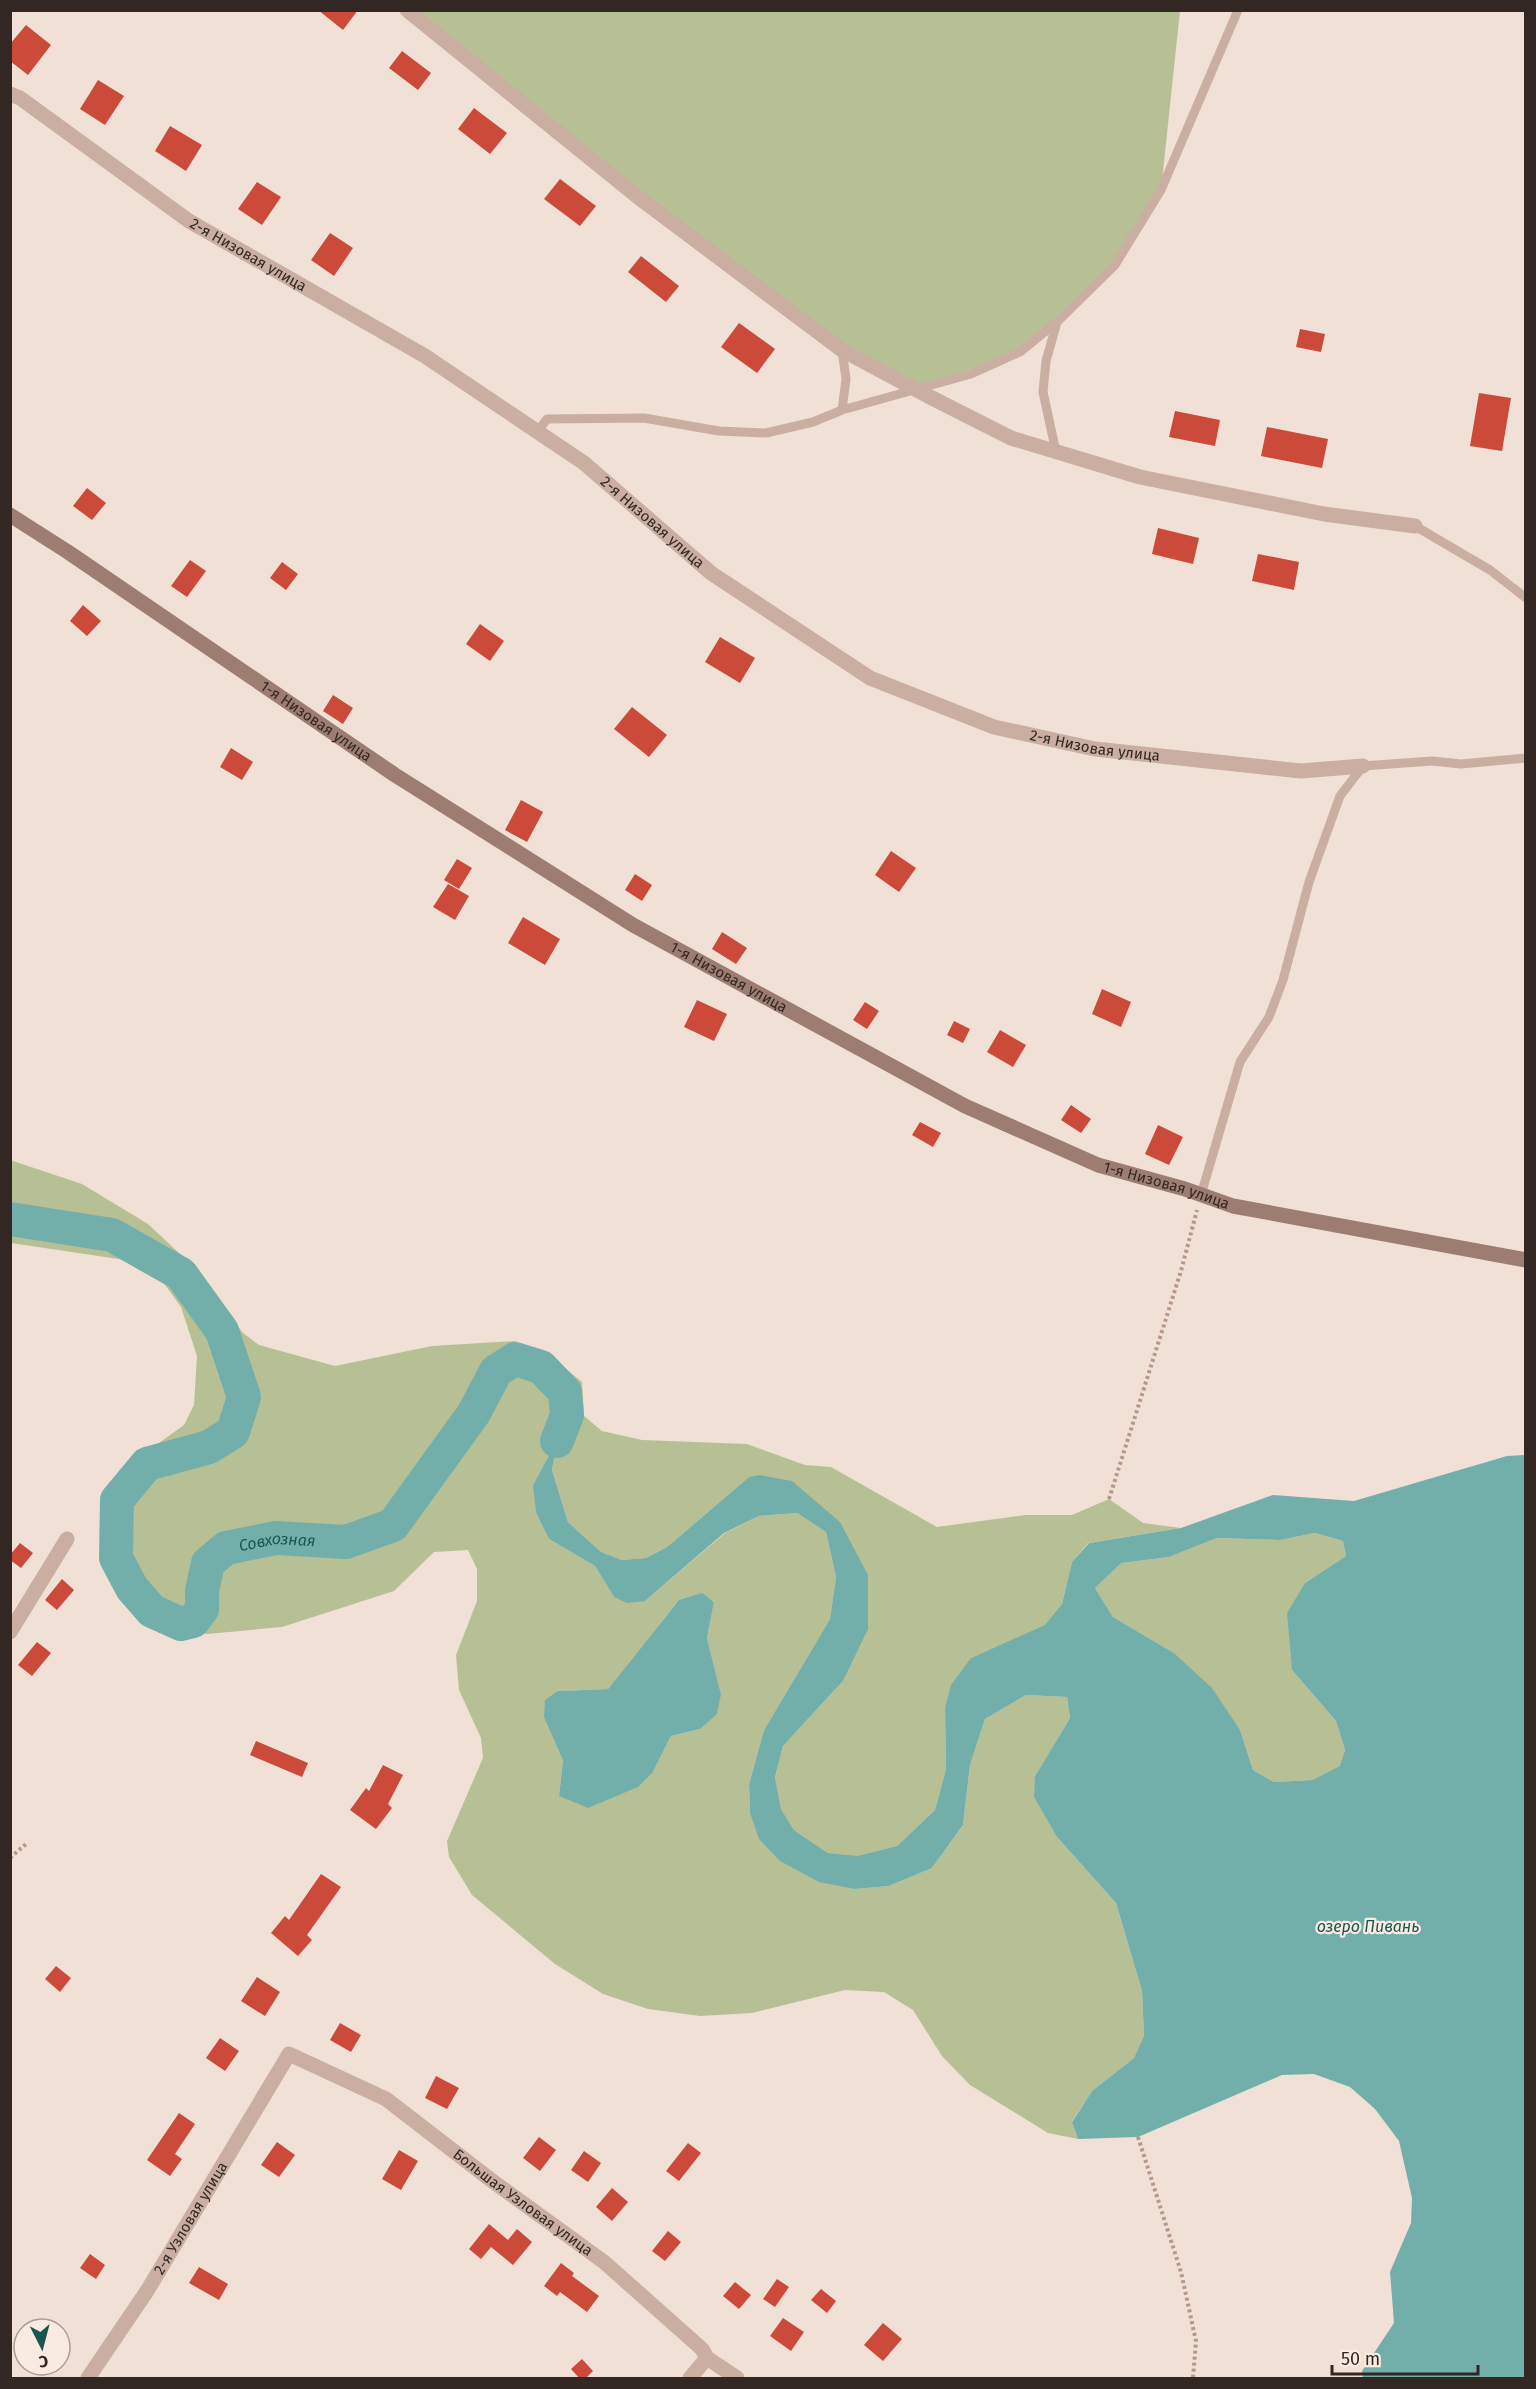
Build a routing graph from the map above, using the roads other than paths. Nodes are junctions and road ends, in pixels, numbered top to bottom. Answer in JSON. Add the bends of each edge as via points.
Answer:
{"nodes":[{"id":1,"x":407,"y":10,"type":"edge"},
{"id":2,"x":1238,"y":10,"type":"edge"},
{"id":3,"x":10,"y":94,"type":"edge"},
{"id":4,"x":1057,"y":322,"type":"junction"},
{"id":5,"x":842,"y":350,"type":"junction"},
{"id":6,"x":915,"y":389,"type":"junction"},
{"id":7,"x":842,"y":410,"type":"junction"},
{"id":8,"x":537,"y":432,"type":"junction"},
{"id":9,"x":1056,"y":452,"type":"junction"},
{"id":10,"x":10,"y":516,"type":"edge"},
{"id":11,"x":1415,"y":526,"type":"joint"},
{"id":12,"x":1526,"y":598,"type":"edge"},
{"id":13,"x":1526,"y":758,"type":"edge"},
{"id":14,"x":1364,"y":766,"type":"junction"},
{"id":15,"x":1201,"y":1195,"type":"junction"},
{"id":16,"x":1526,"y":1260,"type":"edge"},
{"id":17,"x":67,"y":1539,"type":"dead end"},
{"id":18,"x":10,"y":1632,"type":"edge"},
{"id":19,"x":289,"y":2054,"type":"joint"},
{"id":20,"x":707,"y":2358,"type":"junction"},
{"id":21,"x":88,"y":2379,"type":"edge"},
{"id":22,"x":690,"y":2379,"type":"edge"},
{"id":23,"x":737,"y":2379,"type":"edge"}],
"edges":[{"from":1,"to":5,"type":"street","via":[[638,197]]},
{"from":2,"to":4,"type":"lane","via":[[1161,190],[1115,265]]},
{"from":3,"to":8,"type":"street","name":"2-я Низовая улица","via":[[189,220],[425,356]]},
{"from":4,"to":6,"type":"lane","via":[[1020,352],[971,374]]},
{"from":4,"to":9,"type":"lane","via":[[1046,361],[1043,392]]},
{"from":5,"to":6,"type":"street"},
{"from":5,"to":7,"type":"lane","via":[[846,379]]},
{"from":6,"to":7,"type":"lane"},
{"from":6,"to":9,"type":"street","via":[[1011,438]]},
{"from":7,"to":8,"type":"lane","via":[[813,422],[766,433],[719,431],[644,418],[547,418]]},
{"from":8,"to":14,"type":"street","name":"2-я Низовая улица","via":[[584,463],[711,573],[870,678],[994,727],[1095,749],[1301,771]]},
{"from":9,"to":11,"type":"street","via":[[1140,477],[1324,514]]},
{"from":10,"to":15,"type":"street","name":"1-я Низовая улица","via":[[394,775],[633,924],[965,1106],[1098,1164]]},
{"from":11,"to":12,"type":"lane","via":[[1490,570]]},
{"from":13,"to":14,"type":"lane"},
{"from":14,"to":15,"type":"lane","via":[[1340,796],[1309,882],[1283,980],[1269,1017],[1240,1062]]},
{"from":15,"to":16,"type":"street","name":"1-я Низовая улица","via":[[1233,1206]]},
{"from":17,"to":18,"type":"street"},
{"from":19,"to":20,"type":"street","name":"Большая Узловая улица","via":[[386,2099],[604,2262],[702,2349]]},
{"from":19,"to":21,"type":"street","name":"2-я Узловая улица","via":[[147,2291]]},
{"from":20,"to":22,"type":"street"},
{"from":20,"to":23,"type":"street","name":"Большая Узловая улица"}]}
